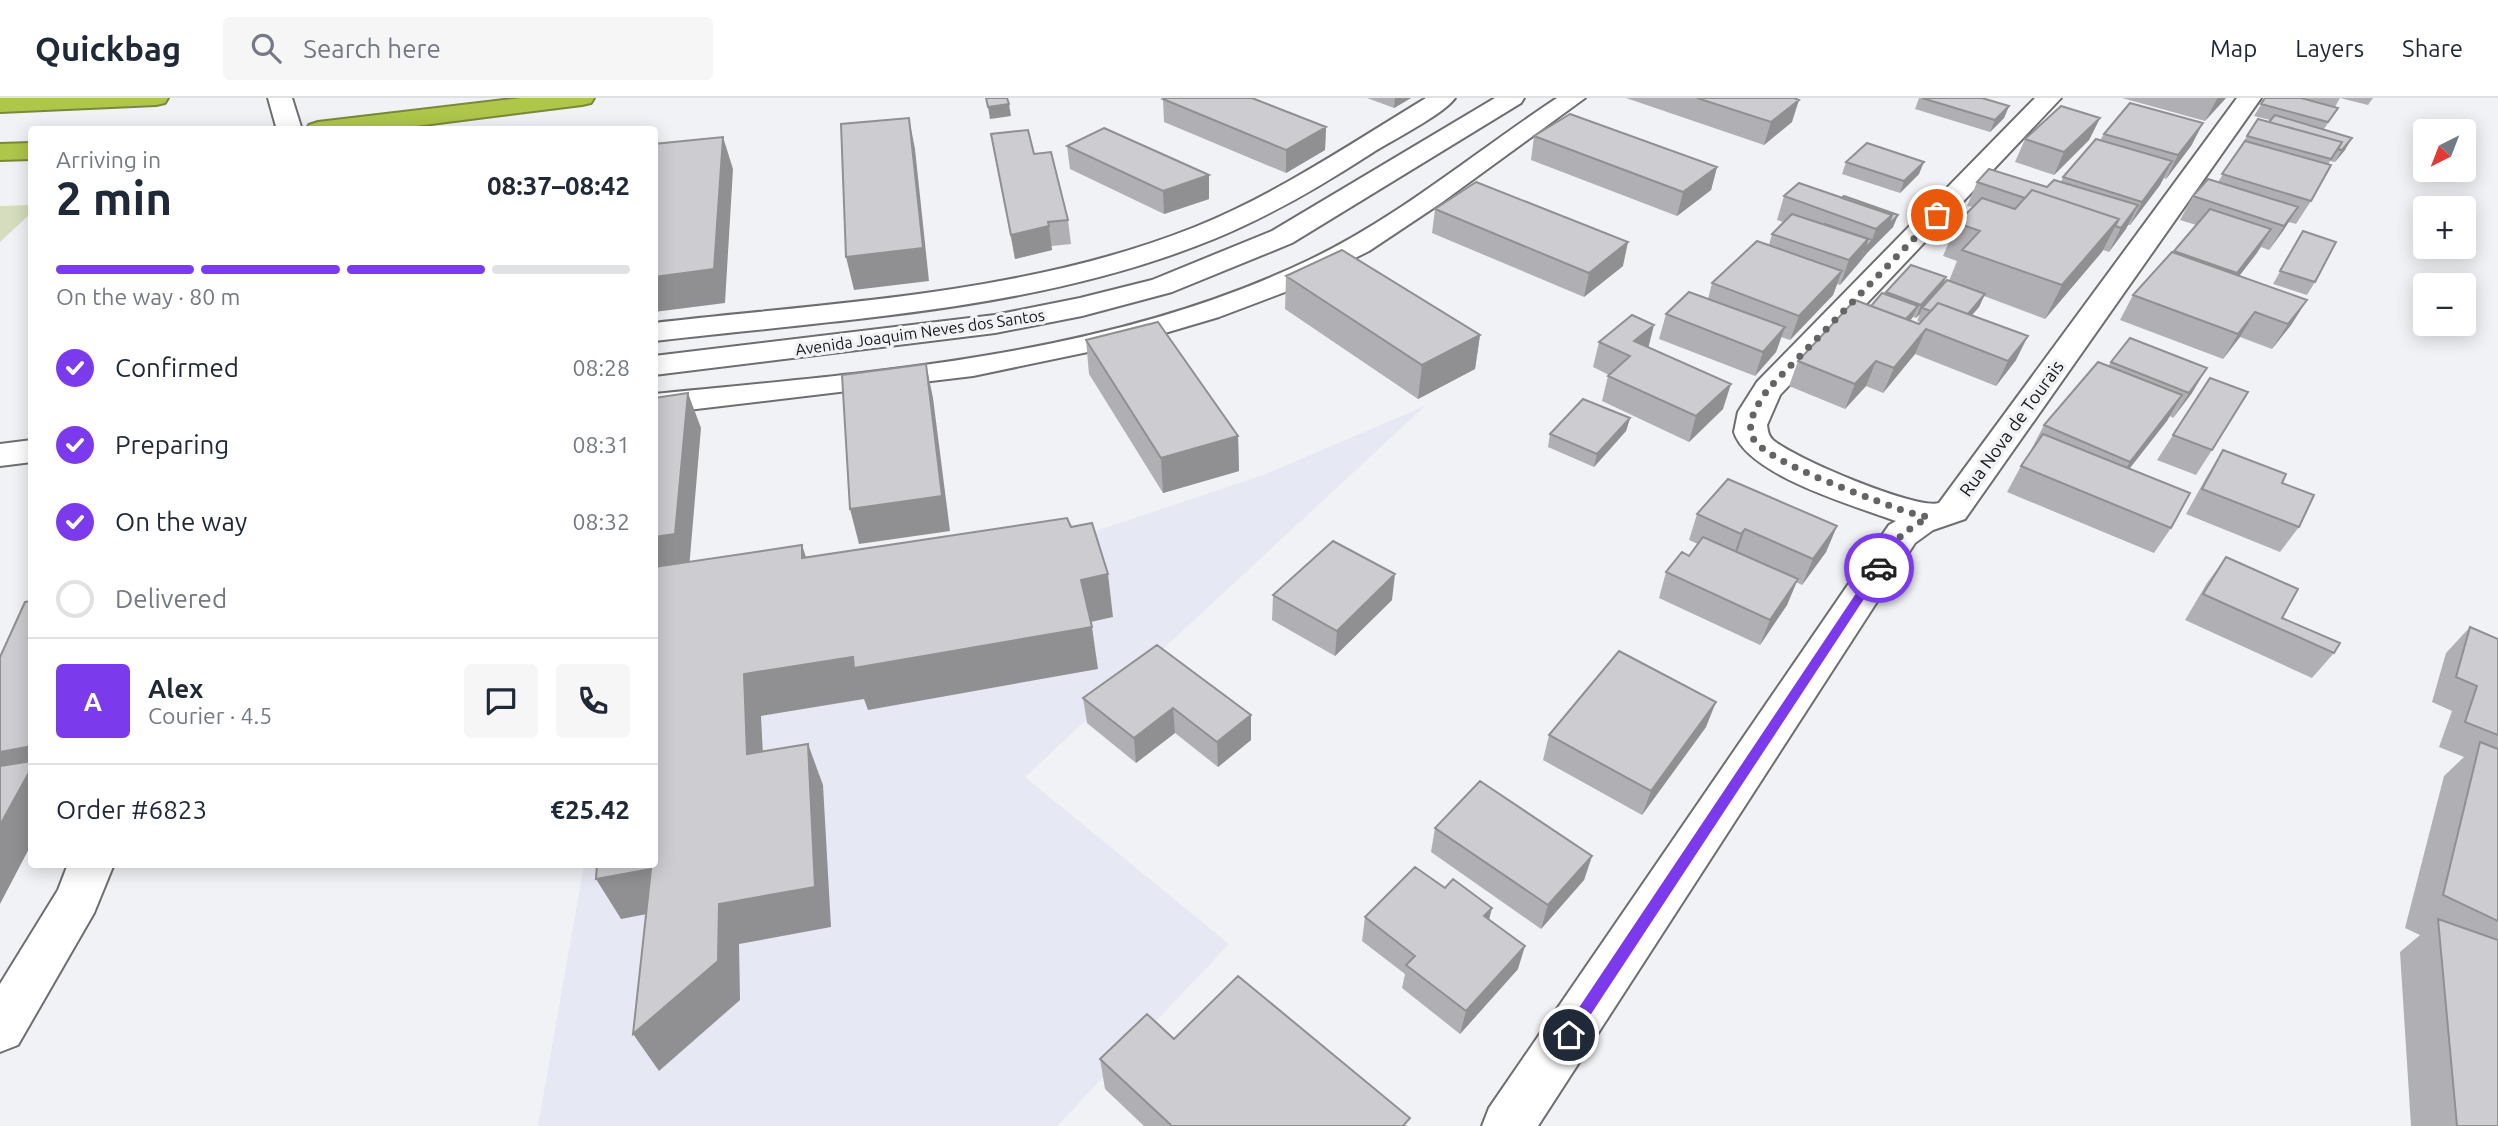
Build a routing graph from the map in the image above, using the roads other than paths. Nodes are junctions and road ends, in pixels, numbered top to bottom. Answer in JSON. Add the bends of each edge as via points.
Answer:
{"nodes":[{"id":1,"x":156,"y":98,"type":"edge"},
{"id":2,"x":280,"y":98,"type":"edge"},
{"id":3,"x":582,"y":98,"type":"edge"},
{"id":4,"x":1443,"y":98,"type":"edge"},
{"id":5,"x":1512,"y":98,"type":"edge"},
{"id":6,"x":1573,"y":98,"type":"edge"},
{"id":7,"x":2049,"y":98,"type":"edge"},
{"id":8,"x":2249,"y":98,"type":"edge"},
{"id":9,"x":0,"y":106,"type":"edge"},
{"id":10,"x":289,"y":126,"type":"edge"},
{"id":11,"x":351,"y":126,"type":"edge"},
{"id":12,"x":28,"y":151,"type":"edge"},
{"id":13,"x":0,"y":152,"type":"edge"},
{"id":14,"x":658,"y":332,"type":"edge"},
{"id":15,"x":658,"y":366,"type":"edge"},
{"id":16,"x":658,"y":404,"type":"edge"},
{"id":17,"x":28,"y":452,"type":"edge"},
{"id":18,"x":0,"y":455,"type":"edge"},
{"id":19,"x":1928,"y":517,"type":"junction"},
{"id":20,"x":90,"y":868,"type":"edge"},
{"id":21,"x":0,"y":1029,"type":"edge"},
{"id":22,"x":1508,"y":1126,"type":"edge"}],
"edges":[{"from":1,"to":9,"type":"highway"},
{"from":2,"to":10,"type":"street"},
{"from":3,"to":11,"type":"highway"},
{"from":4,"to":14,"type":"street","via":[[1265,205],[1205,234],[1141,256],[985,292]]},
{"from":5,"to":15,"type":"street","name":"Avenida Joaquim Neves dos Santos","via":[[1282,237],[1162,286],[995,324]]},
{"from":6,"to":16,"type":"street","via":[[1359,244],[1283,283],[1198,313],[997,361]]},
{"from":7,"to":19,"type":"street","via":[[1768,389],[1751,422],[1753,438],[1763,450],[1786,463]]},
{"from":8,"to":19,"type":"street","name":"Rua Nova de Tourais","via":[[1951,511]]},
{"from":12,"to":13,"type":"highway"},
{"from":17,"to":18,"type":"street"},
{"from":19,"to":22,"type":"street","name":"Rua Nova de Tourais","via":[[1902,534]]},
{"from":20,"to":21,"type":"street","via":[[78,899]]}]}
